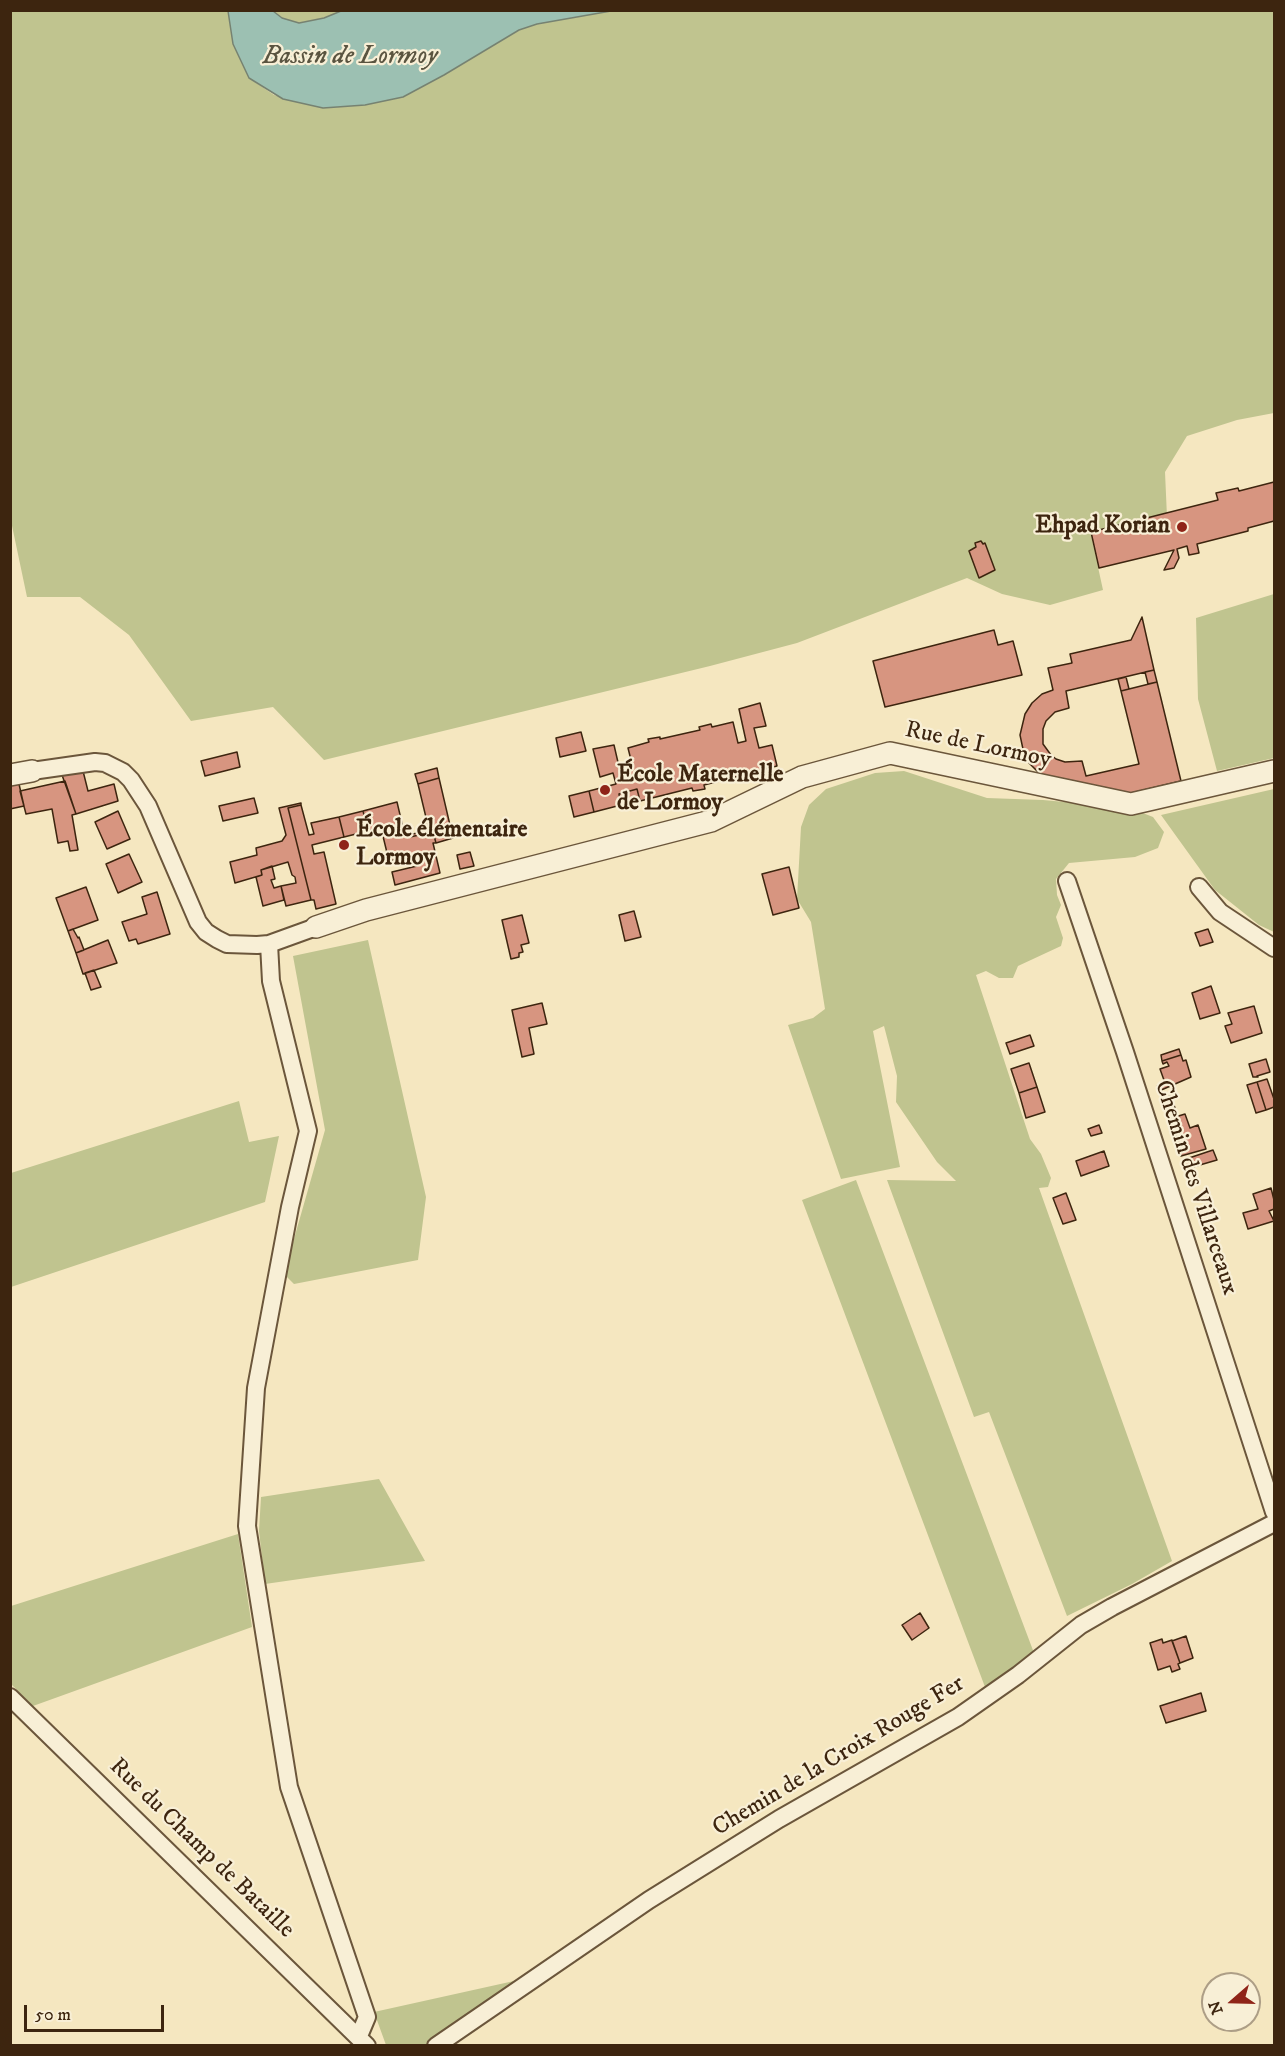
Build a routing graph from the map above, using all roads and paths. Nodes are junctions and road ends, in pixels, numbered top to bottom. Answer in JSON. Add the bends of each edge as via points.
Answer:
{"nodes":[{"id":1,"x":32,"y":771,"type":"joint"},
{"id":2,"x":1275,"y":771,"type":"edge"},
{"id":3,"x":10,"y":775,"type":"edge"},
{"id":4,"x":1067,"y":881,"type":"dead end"},
{"id":5,"x":1199,"y":887,"type":"dead end"},
{"id":6,"x":316,"y":927,"type":"joint"},
{"id":7,"x":269,"y":944,"type":"junction"},
{"id":8,"x":1275,"y":948,"type":"edge"},
{"id":9,"x":1275,"y":1512,"type":"edge"},
{"id":10,"x":1275,"y":1523,"type":"edge"},
{"id":11,"x":10,"y":1697,"type":"edge"},
{"id":12,"x":363,"y":2041,"type":"edge"},
{"id":13,"x":436,"y":2046,"type":"edge"}],
"edges":[{"from":1,"to":3,"type":"street","name":"Rue de Lormoy"},
{"from":1,"to":7,"type":"street","name":"Rue de Lormoy","via":[[105,762],[123,772],[148,806],[193,912],[206,932],[227,944]]},
{"from":2,"to":6,"type":"street","name":"Rue de Lormoy","via":[[1131,804],[890,753],[802,777],[711,821],[366,910]]},
{"from":4,"to":9,"type":"street","name":"Chemin des Villarceaux"},
{"from":5,"to":8,"type":"street","via":[[1220,912]]},
{"from":6,"to":7,"type":"street","name":"Rue de Lormoy"},
{"from":7,"to":12,"type":"street","via":[[271,981],[308,1131],[256,1388],[247,1526],[290,1787],[367,2016]]},
{"from":10,"to":13,"type":"street","name":"Chemin de la Croix Rouge Fer","via":[[1081,1625],[958,1717],[749,1837],[649,1900]]},
{"from":11,"to":12,"type":"street","name":"Rue du Champ de Bataille"}]}
